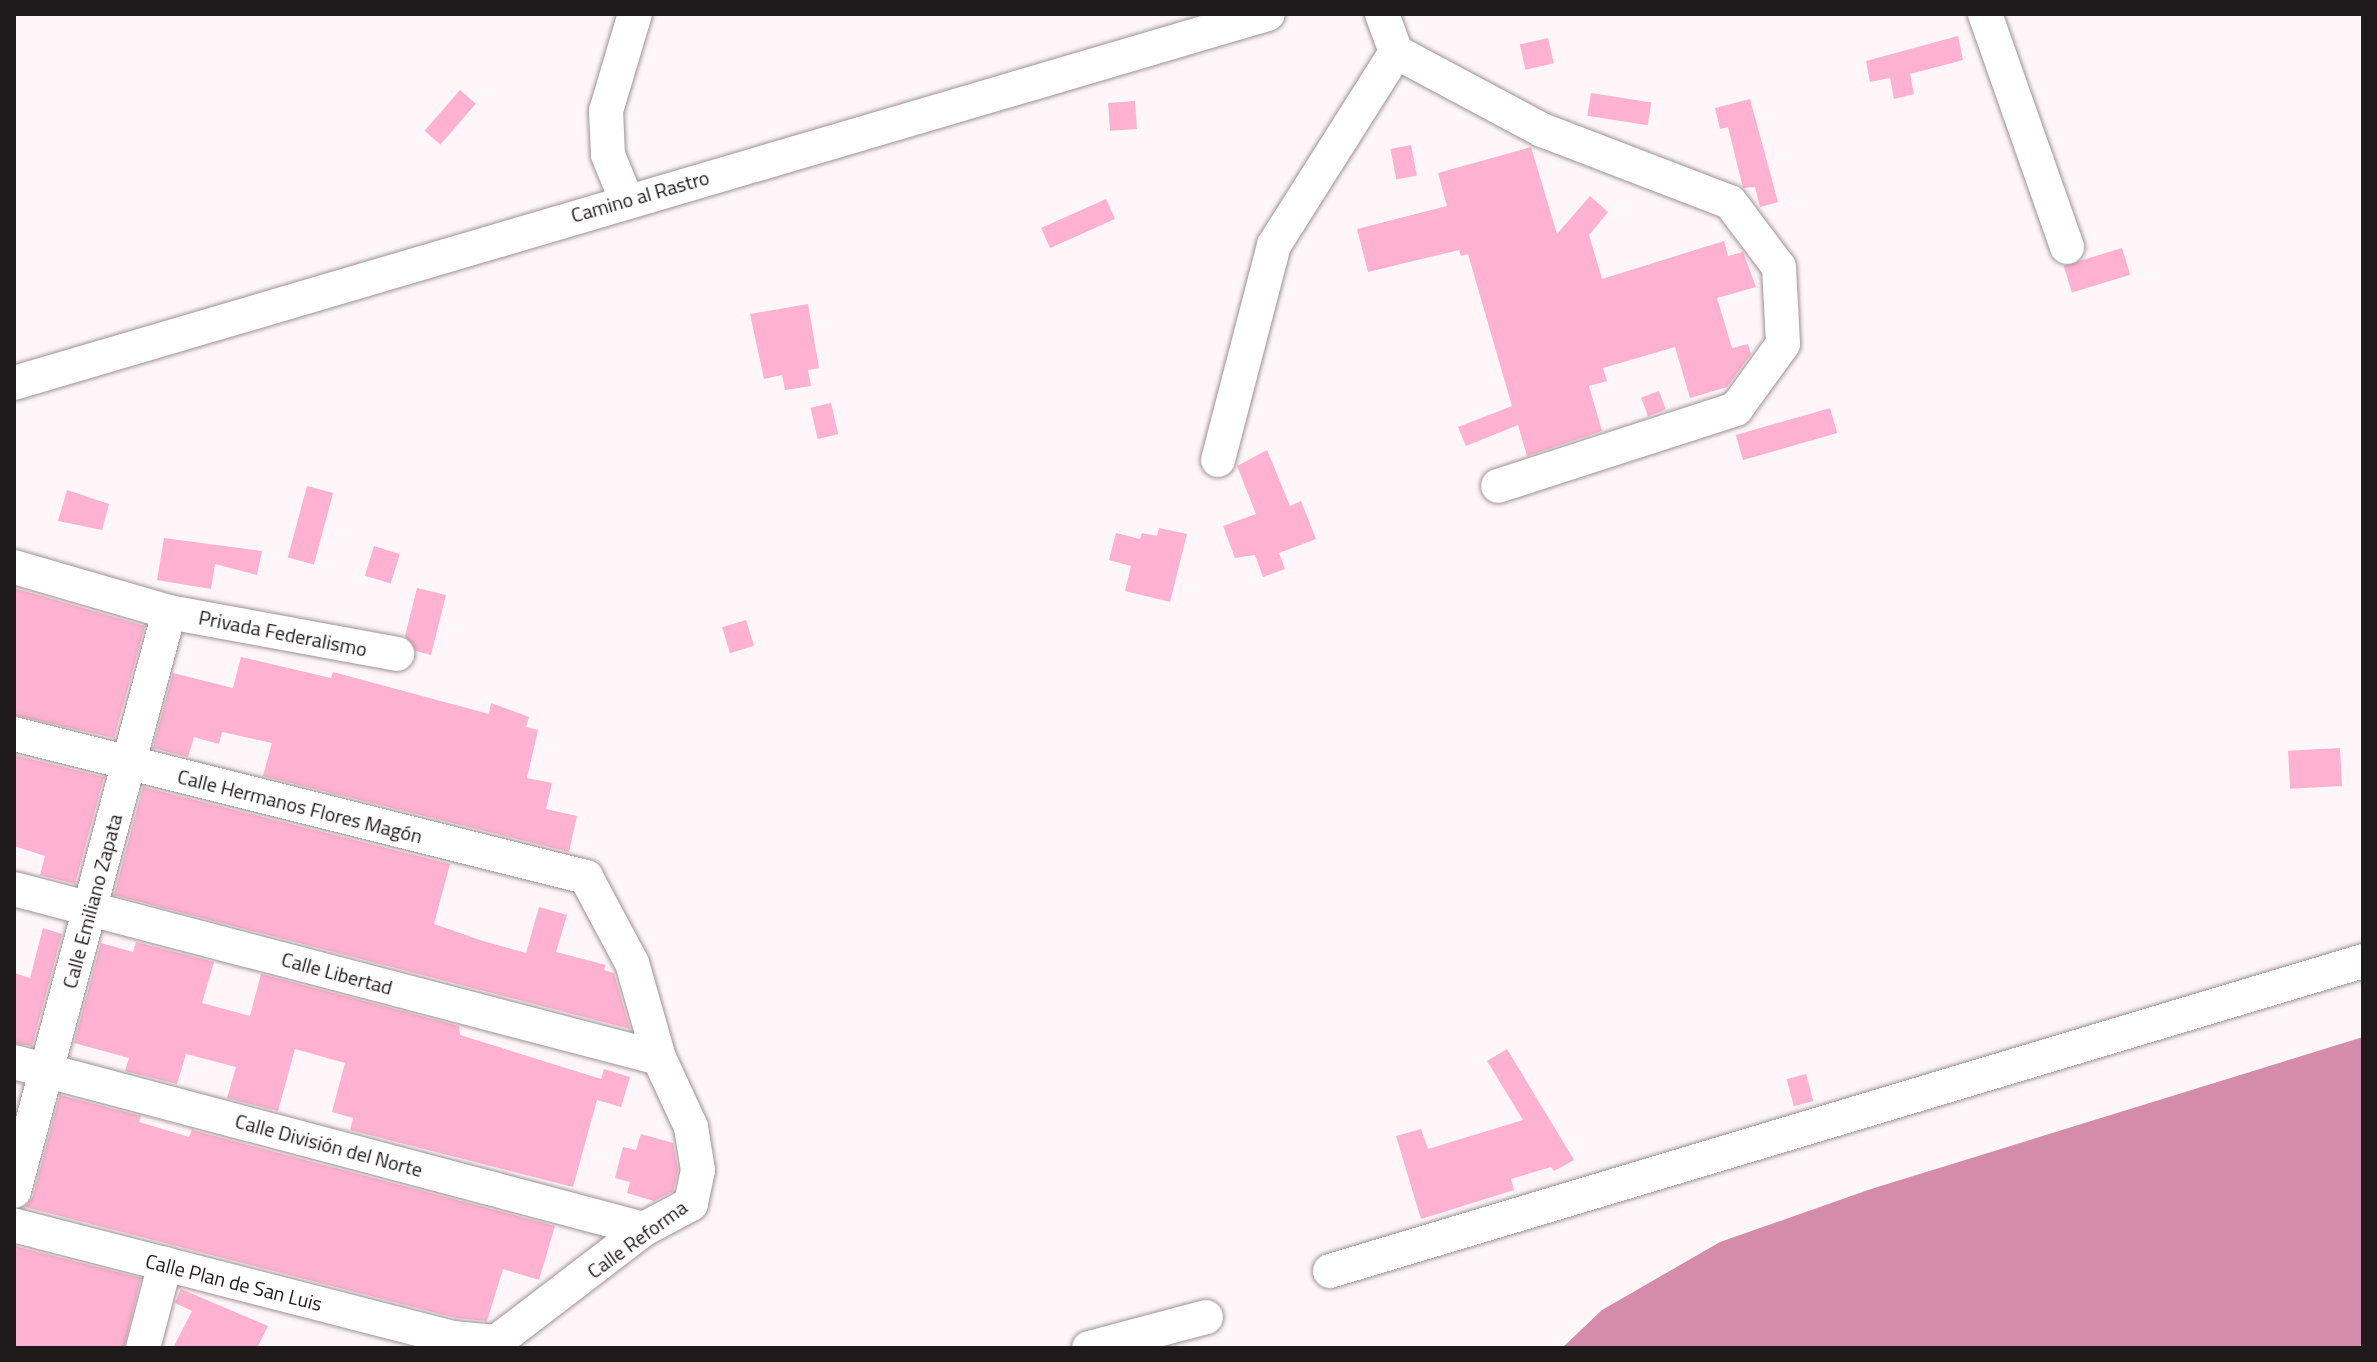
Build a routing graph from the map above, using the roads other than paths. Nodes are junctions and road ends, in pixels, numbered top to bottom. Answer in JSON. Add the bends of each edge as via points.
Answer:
{"nodes":[{"id":1,"x":635,"y":14,"type":"edge"},
{"id":2,"x":1268,"y":14,"type":"edge"},
{"id":3,"x":1382,"y":14,"type":"edge"},
{"id":4,"x":1985,"y":14,"type":"edge"},
{"id":5,"x":1396,"y":52,"type":"junction"},
{"id":6,"x":626,"y":199,"type":"junction"},
{"id":7,"x":2067,"y":247,"type":"dead end"},
{"id":8,"x":14,"y":383,"type":"edge"},
{"id":9,"x":1218,"y":460,"type":"dead end"},
{"id":10,"x":1498,"y":486,"type":"dead end"},
{"id":11,"x":14,"y":567,"type":"edge"},
{"id":12,"x":169,"y":612,"type":"junction"},
{"id":13,"x":397,"y":654,"type":"dead end"},
{"id":14,"x":14,"y":734,"type":"edge"},
{"id":15,"x":129,"y":763,"type":"junction"},
{"id":16,"x":14,"y":889,"type":"edge"},
{"id":17,"x":91,"y":909,"type":"junction"},
{"id":18,"x":2363,"y":961,"type":"edge"},
{"id":19,"x":659,"y":1058,"type":"junction"},
{"id":20,"x":14,"y":1062,"type":"edge"},
{"id":21,"x":47,"y":1070,"type":"junction"},
{"id":22,"x":14,"y":1191,"type":"edge"},
{"id":23,"x":14,"y":1225,"type":"edge"},
{"id":24,"x":644,"y":1229,"type":"junction"},
{"id":25,"x":165,"y":1264,"type":"junction"},
{"id":26,"x":1330,"y":1271,"type":"dead end"},
{"id":27,"x":1206,"y":1317,"type":"dead end"},
{"id":28,"x":453,"y":1338,"type":"joint"},
{"id":29,"x":143,"y":1348,"type":"edge"},
{"id":30,"x":1089,"y":1348,"type":"edge"}],
"edges":[{"from":1,"to":6,"type":"street","via":[[606,111],[608,155]]},
{"from":2,"to":6,"type":"street","name":"Camino al Rastro"},
{"from":3,"to":5,"type":"street"},
{"from":4,"to":7,"type":"street"},
{"from":5,"to":9,"type":"street","via":[[1274,245]]},
{"from":5,"to":10,"type":"street","via":[[1542,130],[1730,202],[1779,267],[1783,344],[1736,409]]},
{"from":6,"to":8,"type":"street","name":"Camino al Rastro"},
{"from":11,"to":12,"type":"street","name":"Privada Federalismo"},
{"from":12,"to":13,"type":"street","name":"Privada Federalismo"},
{"from":12,"to":15,"type":"street","name":"Calle Emiliano Zapata"},
{"from":14,"to":15,"type":"street","name":"Calle Hermanos Flores Magón"},
{"from":15,"to":17,"type":"street","name":"Calle Emiliano Zapata"},
{"from":15,"to":19,"type":"street","name":"Calle Hermanos Flores Magón","via":[[586,877],[632,963]]},
{"from":16,"to":17,"type":"street","name":"Calle Libertad"},
{"from":17,"to":19,"type":"street","name":"Calle Libertad"},
{"from":17,"to":21,"type":"street","name":"Calle Emiliano Zapata"},
{"from":18,"to":26,"type":"street"},
{"from":19,"to":24,"type":"street","name":"Calle Reforma","via":[[691,1127],[698,1170],[691,1204]]},
{"from":20,"to":21,"type":"street","name":"Calle División del Norte"},
{"from":21,"to":22,"type":"street","name":"Calle Emiliano Zapata"},
{"from":21,"to":24,"type":"street","name":"Calle División del Norte"},
{"from":23,"to":25,"type":"street","name":"Calle Plan de San Luis"},
{"from":24,"to":28,"type":"street","name":"Calle Reforma","via":[[496,1342]]},
{"from":25,"to":28,"type":"street","name":"Calle Plan de San Luis"},
{"from":25,"to":29,"type":"street"},
{"from":27,"to":30,"type":"street"}]}
